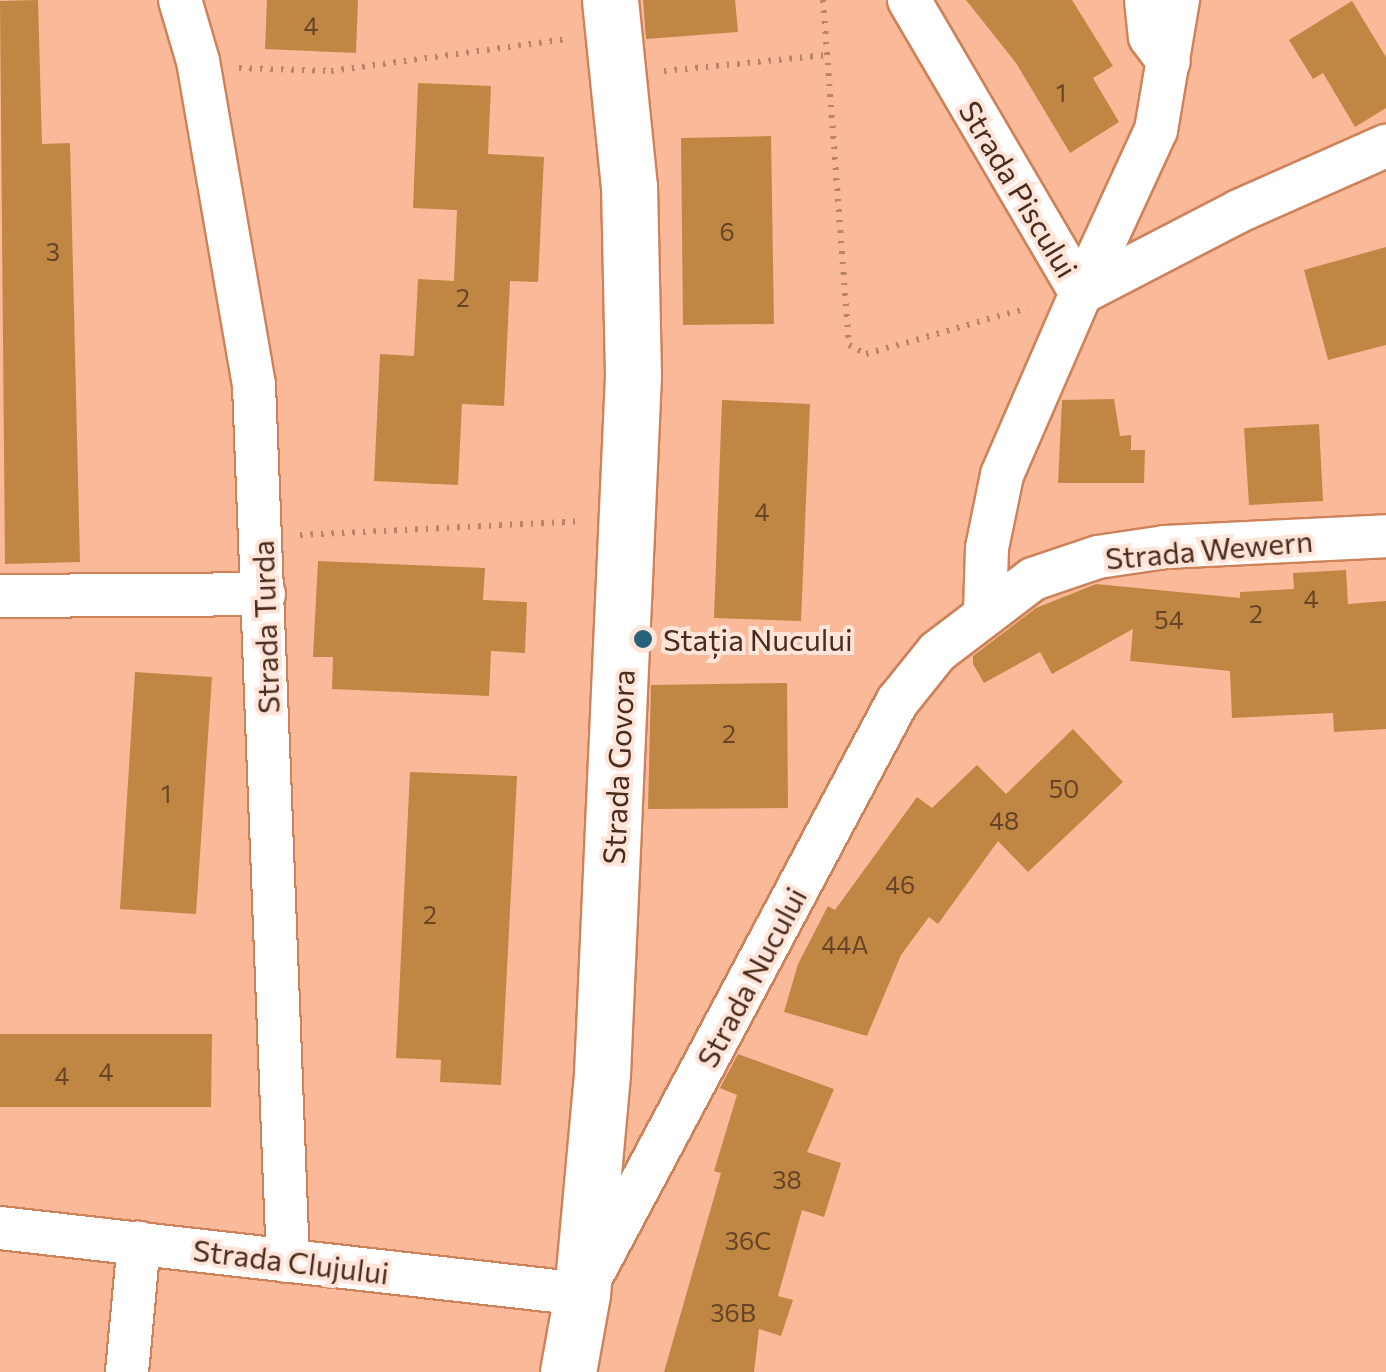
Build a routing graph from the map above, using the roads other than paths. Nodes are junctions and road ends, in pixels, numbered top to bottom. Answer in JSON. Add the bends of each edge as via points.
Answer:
{"nodes":[{"id":1,"x":180,"y":0,"type":"edge"},
{"id":2,"x":909,"y":0,"type":"edge"},
{"id":3,"x":1146,"y":0,"type":"edge"},
{"id":4,"x":1178,"y":0,"type":"edge"},
{"id":5,"x":615,"y":37,"type":"edge"},
{"id":6,"x":1172,"y":65,"type":"junction"},
{"id":7,"x":1386,"y":146,"type":"edge"},
{"id":8,"x":1081,"y":293,"type":"junction"},
{"id":9,"x":1386,"y":536,"type":"edge"},
{"id":10,"x":264,"y":594,"type":"junction"},
{"id":11,"x":0,"y":596,"type":"edge"},
{"id":12,"x":985,"y":612,"type":"junction"},
{"id":13,"x":0,"y":1228,"type":"edge"},
{"id":14,"x":139,"y":1244,"type":"junction"},
{"id":15,"x":288,"y":1261,"type":"junction"},
{"id":16,"x":582,"y":1294,"type":"junction"},
{"id":17,"x":126,"y":1372,"type":"edge"},
{"id":18,"x":568,"y":1372,"type":"edge"}],
"edges":[{"from":1,"to":10,"type":"street","name":"Strada Turda","via":[[198,61],[254,385]]},
{"from":2,"to":8,"type":"street","name":"Strada Piscului"},
{"from":3,"to":6,"type":"street","via":[[1150,37]]},
{"from":4,"to":6,"type":"street"},
{"from":5,"to":16,"type":"main road","name":"Strada Govora","via":[[630,187],[628,519],[602,1074]]},
{"from":6,"to":8,"type":"street","via":[[1156,130]]},
{"from":7,"to":8,"type":"street","via":[[1239,210]]},
{"from":8,"to":12,"type":"street","name":"Strada Piscului","via":[[1002,474],[987,548]]},
{"from":9,"to":12,"type":"street","name":"Strada Wewern","via":[[1165,547],[1098,557],[1033,579]]},
{"from":10,"to":11,"type":"street"},
{"from":10,"to":15,"type":"street","name":"Strada Turda"},
{"from":12,"to":16,"type":"street","name":"Strada Nucului","via":[[937,652],[898,702]]},
{"from":13,"to":14,"type":"street","name":"Strada Clujului"},
{"from":14,"to":15,"type":"street","name":"Strada Clujului"},
{"from":14,"to":17,"type":"street"},
{"from":15,"to":16,"type":"street","name":"Strada Clujului"},
{"from":16,"to":18,"type":"main road","name":"Strada Nucului"}]}
